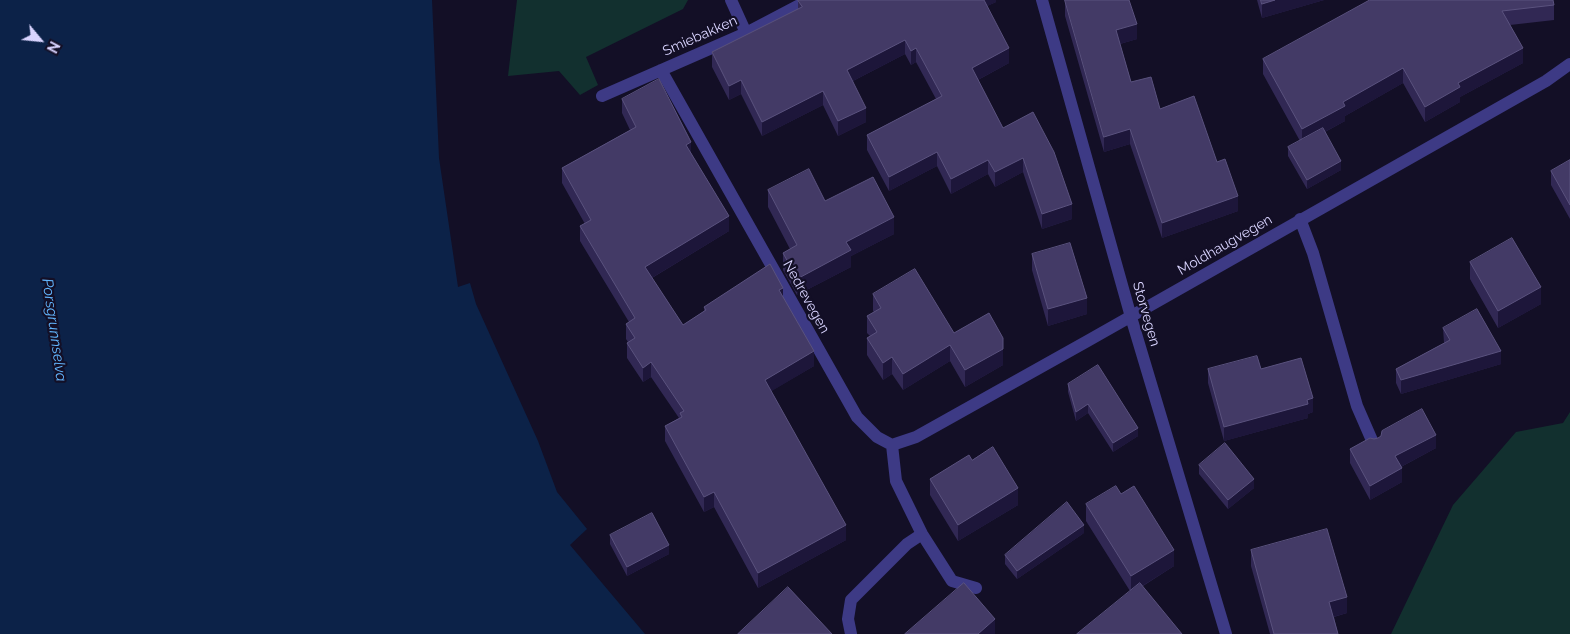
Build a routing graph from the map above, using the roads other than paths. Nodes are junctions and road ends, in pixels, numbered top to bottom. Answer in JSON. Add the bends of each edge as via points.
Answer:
{"nodes":[{"id":1,"x":731,"y":0,"type":"edge"},
{"id":2,"x":809,"y":0,"type":"edge"},
{"id":3,"x":1042,"y":0,"type":"edge"},
{"id":4,"x":746,"y":32,"type":"junction"},
{"id":5,"x":1570,"y":64,"type":"edge"},
{"id":6,"x":661,"y":70,"type":"junction"},
{"id":7,"x":602,"y":96,"type":"dead end"},
{"id":8,"x":1300,"y":219,"type":"junction"},
{"id":9,"x":1131,"y":317,"type":"junction"},
{"id":10,"x":892,"y":445,"type":"junction"},
{"id":11,"x":1374,"y":445,"type":"edge"},
{"id":12,"x":922,"y":534,"type":"junction"},
{"id":13,"x":976,"y":588,"type":"dead end"},
{"id":14,"x":851,"y":634,"type":"edge"},
{"id":15,"x":1226,"y":634,"type":"edge"}],
"edges":[{"from":1,"to":4,"type":"street"},
{"from":2,"to":4,"type":"street","name":"Smiebakken"},
{"from":3,"to":9,"type":"street","name":"Storvegen"},
{"from":4,"to":6,"type":"street","name":"Smiebakken"},
{"from":5,"to":8,"type":"street","name":"Moldhaugvegen"},
{"from":6,"to":7,"type":"street","name":"Smiebakken"},
{"from":6,"to":10,"type":"street","name":"Nedrevegen","via":[[857,417]]},
{"from":8,"to":9,"type":"street","name":"Moldhaugvegen"},
{"from":8,"to":11,"type":"street","via":[[1313,253],[1357,406]]},
{"from":9,"to":10,"type":"street","name":"Moldhaugvegen","via":[[916,437]]},
{"from":9,"to":15,"type":"street","name":"Storvegen"},
{"from":10,"to":12,"type":"street","via":[[896,480]]},
{"from":12,"to":13,"type":"street","via":[[952,581]]},
{"from":12,"to":14,"type":"street","via":[[907,544],[851,600],[848,619]]}]}
